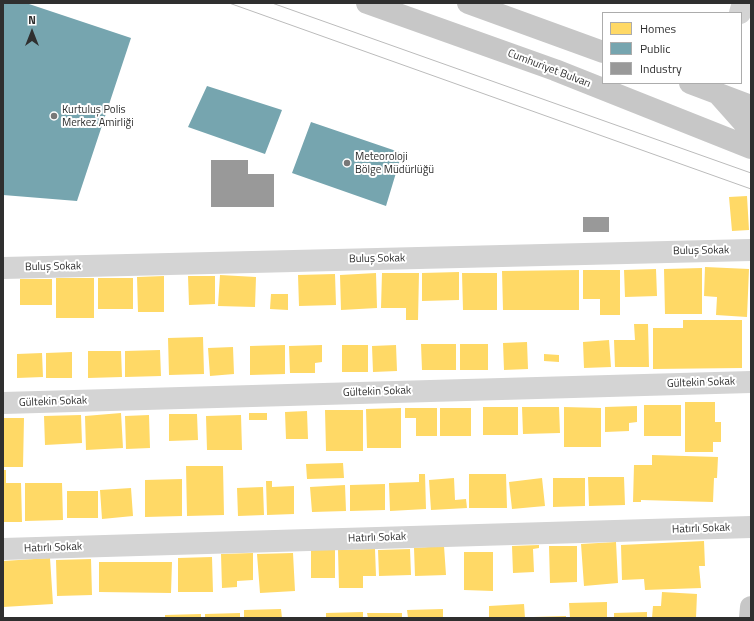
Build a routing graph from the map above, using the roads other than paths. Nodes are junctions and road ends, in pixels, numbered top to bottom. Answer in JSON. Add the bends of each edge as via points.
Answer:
{"nodes":[{"id":1,"x":367,"y":3,"type":"edge"},
{"id":2,"x":468,"y":3,"type":"edge"},
{"id":3,"x":602,"y":52,"type":"edge"},
{"id":4,"x":696,"y":84,"type":"edge"},
{"id":5,"x":718,"y":88,"type":"edge"},
{"id":6,"x":751,"y":106,"type":"edge"},
{"id":7,"x":751,"y":131,"type":"edge"},
{"id":8,"x":751,"y":148,"type":"edge"},
{"id":9,"x":751,"y":250,"type":"edge"},
{"id":10,"x":3,"y":268,"type":"edge"},
{"id":11,"x":751,"y":382,"type":"edge"},
{"id":12,"x":3,"y":403,"type":"edge"},
{"id":13,"x":751,"y":528,"type":"edge"},
{"id":14,"x":3,"y":549,"type":"edge"},
{"id":15,"x":751,"y":607,"type":"edge"},
{"id":16,"x":750,"y":618,"type":"edge"}],
"edges":[{"from":1,"to":8,"type":"main road","name":"Cumhuriyet Bulvarı","via":[[555,70]]},
{"from":2,"to":3,"type":"main road"},
{"from":4,"to":5,"type":"main road"},
{"from":5,"to":6,"type":"main road"},
{"from":5,"to":7,"type":"main road"},
{"from":9,"to":10,"type":"street","name":"Buluş Sokak"},
{"from":11,"to":12,"type":"street","name":"Gültekin Sokak"},
{"from":13,"to":14,"type":"street","name":"Hatırlı Sokak"},
{"from":15,"to":16,"type":"main road"}]}
